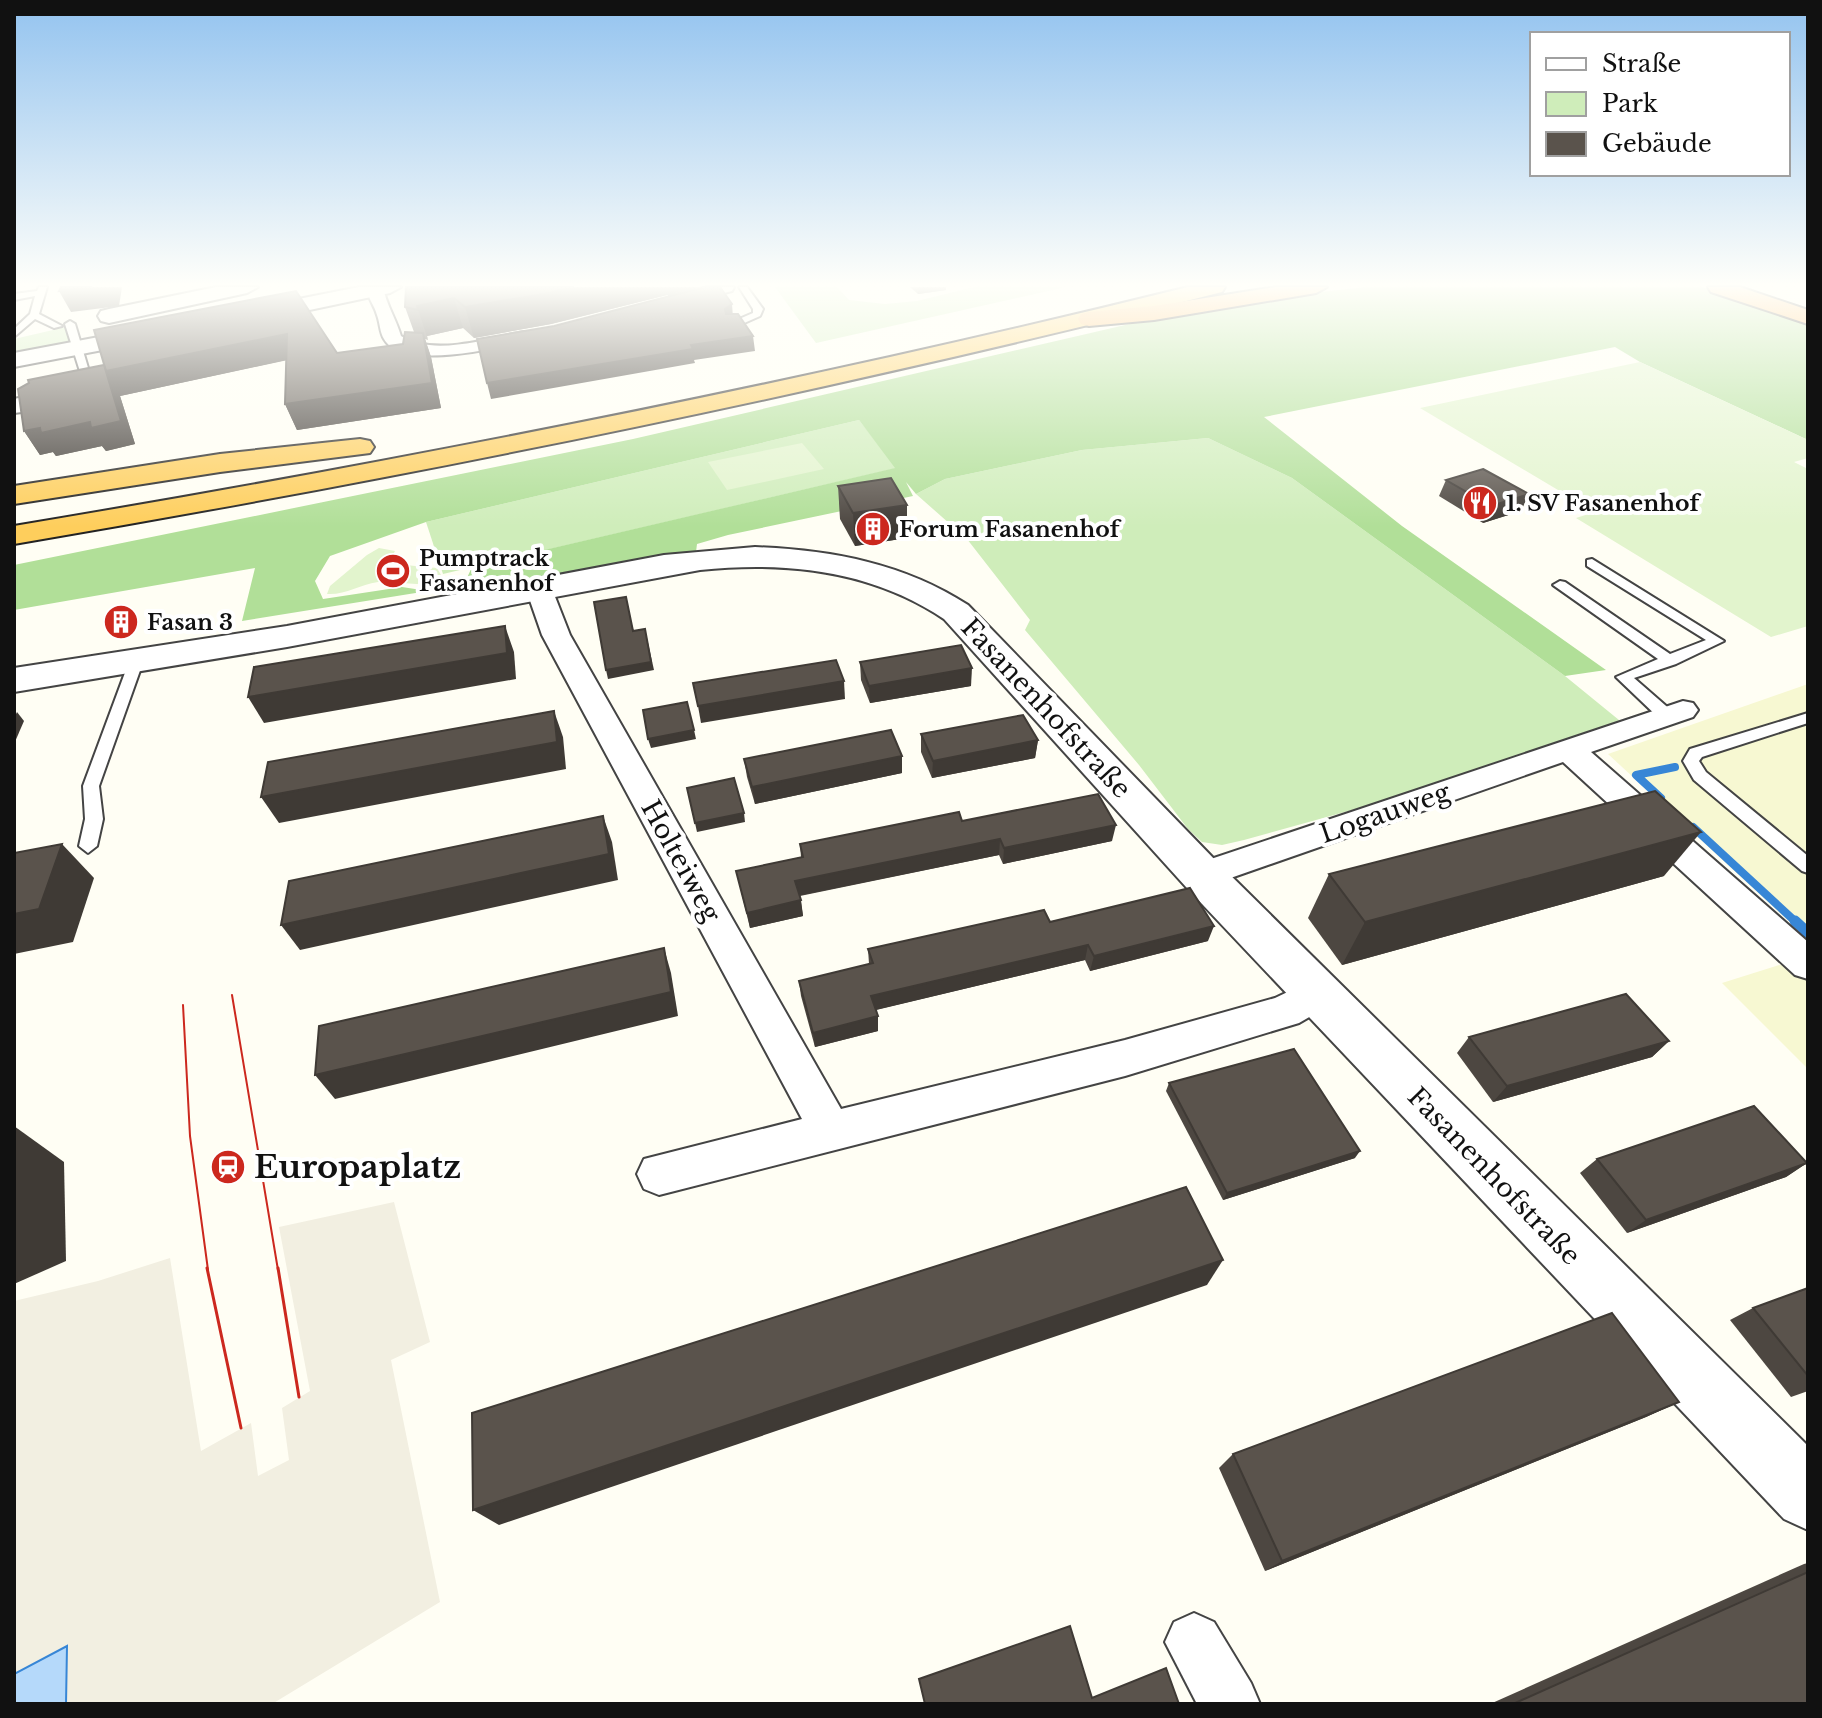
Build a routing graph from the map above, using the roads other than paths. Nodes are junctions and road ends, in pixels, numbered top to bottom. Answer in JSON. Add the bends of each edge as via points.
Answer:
{"nodes":[{"id":1,"x":85,"y":367,"type":"edge"},
{"id":2,"x":822,"y":367,"type":"edge"},
{"id":3,"x":881,"y":367,"type":"edge"},
{"id":4,"x":77,"y":389,"type":"edge"},
{"id":5,"x":52,"y":394,"type":"edge"},
{"id":6,"x":14,"y":410,"type":"edge"},
{"id":7,"x":406,"y":451,"type":"junction"},
{"id":8,"x":452,"y":457,"type":"junction"},
{"id":9,"x":14,"y":495,"type":"edge"},
{"id":10,"x":14,"y":516,"type":"edge"},
{"id":11,"x":14,"y":535,"type":"edge"},
{"id":12,"x":14,"y":559,"type":"edge"},
{"id":13,"x":1592,"y":563,"type":"dead end"},
{"id":14,"x":1560,"y":585,"type":"dead end"},
{"id":15,"x":539,"y":589,"type":"junction"},
{"id":16,"x":1671,"y":661,"type":"junction"},
{"id":17,"x":136,"y":662,"type":"junction"},
{"id":18,"x":14,"y":680,"type":"edge"},
{"id":19,"x":1675,"y":713,"type":"joint"},
{"id":20,"x":1808,"y":718,"type":"edge"},
{"id":21,"x":1569,"y":750,"type":"junction"},
{"id":22,"x":88,"y":846,"type":"dead end"},
{"id":23,"x":1808,"y":866,"type":"edge"},
{"id":24,"x":1202,"y":875,"type":"junction"},
{"id":25,"x":1808,"y":964,"type":"edge"},
{"id":26,"x":1317,"y":994,"type":"junction"},
{"id":27,"x":831,"y":1131,"type":"junction"},
{"id":28,"x":659,"y":1174,"type":"dead end"},
{"id":29,"x":1808,"y":1495,"type":"edge"},
{"id":30,"x":1194,"y":1642,"type":"dead end"},
{"id":31,"x":1230,"y":1704,"type":"edge"}],
"edges":[{"from":1,"to":4,"type":"lane","via":[[90,386]]},
{"from":2,"to":7,"type":"highway"},
{"from":3,"to":8,"type":"highway"},
{"from":5,"to":6,"type":"lane","via":[[18,401]]},
{"from":7,"to":9,"type":"highway","via":[[357,447]]},
{"from":7,"to":10,"type":"highway"},
{"from":8,"to":11,"type":"highway"},
{"from":8,"to":12,"type":"highway","via":[[427,474]]},
{"from":13,"to":16,"type":"lane","via":[[1717,641]]},
{"from":14,"to":16,"type":"lane"},
{"from":15,"to":17,"type":"street","name":"Fasanenhofstraße"},
{"from":15,"to":24,"type":"street","name":"Fasanenhofstraße","via":[[691,561],[752,557],[831,563],[927,591],[956,612]]},
{"from":15,"to":27,"type":"street","name":"Holteiweg","via":[[556,635]]},
{"from":16,"to":19,"type":"lane","via":[[1624,677]]},
{"from":17,"to":18,"type":"street","name":"Fasanenhofstraße"},
{"from":17,"to":22,"type":"lane","via":[[91,786],[94,819]]},
{"from":19,"to":21,"type":"street","name":"Logauweg"},
{"from":20,"to":23,"type":"lane","via":[[1696,753],[1691,761],[1700,776]]},
{"from":21,"to":24,"type":"street","name":"Logauweg"},
{"from":21,"to":25,"type":"street"},
{"from":24,"to":26,"type":"street","name":"Fasanenhofstraße"},
{"from":26,"to":27,"type":"street","via":[[1285,1011],[1125,1058]]},
{"from":26,"to":29,"type":"street","name":"Fasanenhofstraße"},
{"from":27,"to":28,"type":"street"},
{"from":30,"to":31,"type":"street"}]}
